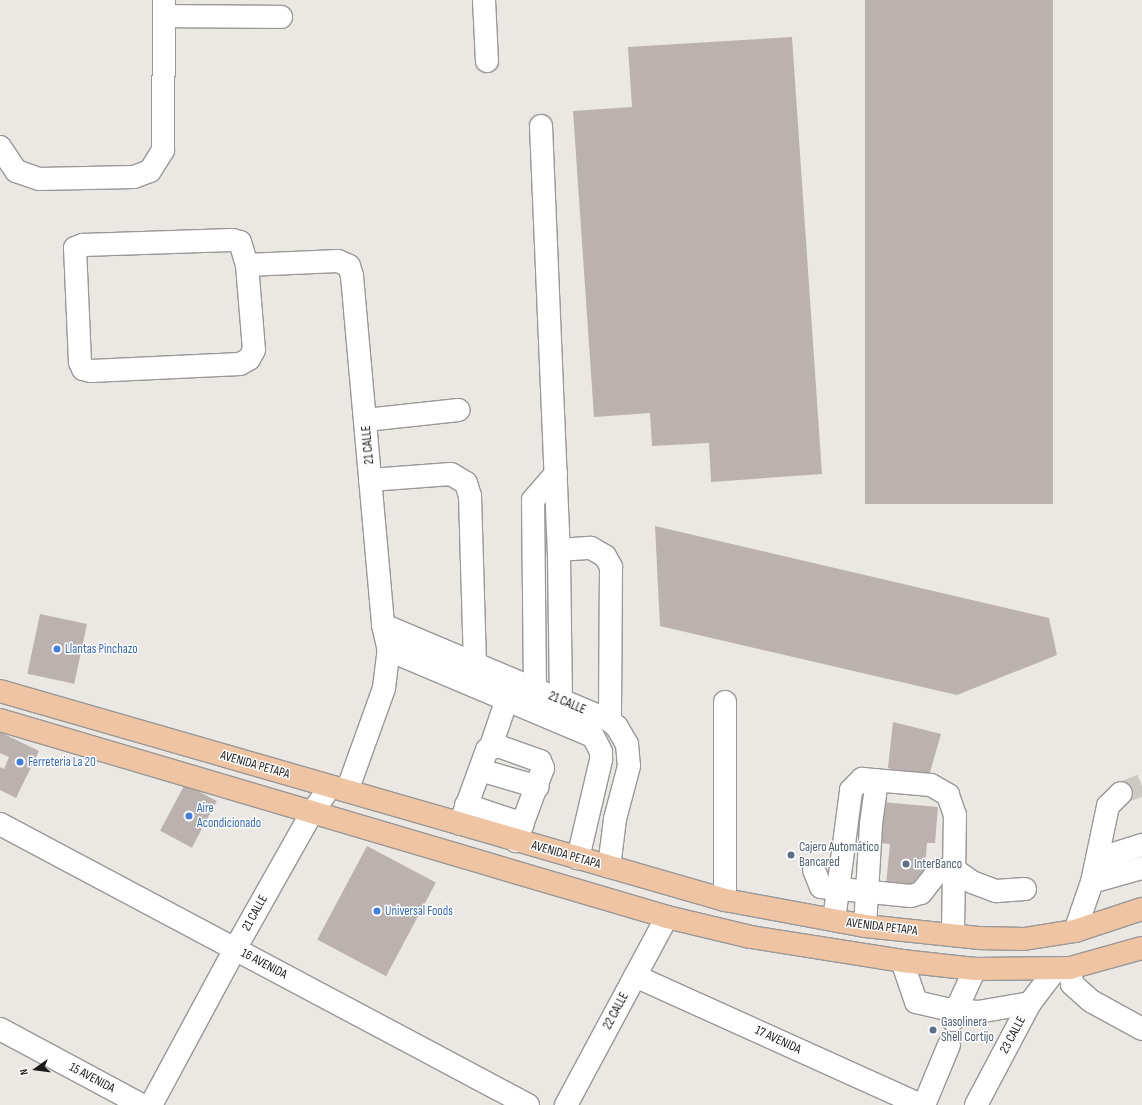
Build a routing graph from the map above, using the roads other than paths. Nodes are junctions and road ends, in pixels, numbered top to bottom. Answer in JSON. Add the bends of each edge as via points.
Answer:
{"nodes":[{"id":1,"x":484,"y":0,"type":"edge"},
{"id":2,"x":165,"y":8,"type":"edge"},
{"id":3,"x":281,"y":17,"type":"dead end"},
{"id":4,"x":487,"y":61,"type":"dead end"},
{"id":5,"x":541,"y":126,"type":"dead end"},
{"id":6,"x":0,"y":147,"type":"edge"},
{"id":7,"x":247,"y":265,"type":"junction"},
{"id":8,"x":458,"y":410,"type":"dead end"},
{"id":9,"x":366,"y":420,"type":"junction"},
{"id":10,"x":556,"y":474,"type":"junction"},
{"id":11,"x":370,"y":480,"type":"junction"},
{"id":12,"x":559,"y":550,"type":"junction"},
{"id":13,"x":383,"y":625,"type":"junction"},
{"id":14,"x":389,"y":650,"type":"junction"},
{"id":15,"x":475,"y":664,"type":"junction"},
{"id":16,"x":535,"y":689,"type":"junction"},
{"id":17,"x":0,"y":691,"type":"edge"},
{"id":18,"x":507,"y":698,"type":"junction"},
{"id":19,"x":562,"y":701,"type":"junction"},
{"id":20,"x":725,"y":702,"type":"dead end"},
{"id":21,"x":0,"y":720,"type":"edge"},
{"id":22,"x":610,"y":721,"type":"junction"},
{"id":23,"x":491,"y":746,"type":"junction"},
{"id":24,"x":480,"y":770,"type":"junction"},
{"id":25,"x":877,"y":780,"type":"junction"},
{"id":26,"x":538,"y":787,"type":"junction"},
{"id":27,"x":339,"y":789,"type":"junction"},
{"id":28,"x":1120,"y":793,"type":"tunnel mouth"},
{"id":29,"x":311,"y":814,"type":"junction"},
{"id":30,"x":463,"y":815,"type":"junction"},
{"id":31,"x":0,"y":824,"type":"edge"},
{"id":32,"x":520,"y":833,"type":"junction"},
{"id":33,"x":1142,"y":845,"type":"edge"},
{"id":34,"x":578,"y":858,"type":"junction"},
{"id":35,"x":1098,"y":859,"type":"junction"},
{"id":36,"x":609,"y":867,"type":"junction"},
{"id":37,"x":952,"y":868,"type":"junction"},
{"id":38,"x":1142,"y":868,"type":"edge"},
{"id":39,"x":814,"y":870,"type":"dead end"},
{"id":40,"x":1092,"y":882,"type":"junction"},
{"id":41,"x":1025,"y":888,"type":"dead end"},
{"id":42,"x":836,"y":890,"type":"junction"},
{"id":43,"x":865,"y":892,"type":"junction"},
{"id":44,"x":725,"y":900,"type":"junction"},
{"id":45,"x":1142,"y":909,"type":"edge"},
{"id":46,"x":666,"y":917,"type":"junction"},
{"id":47,"x":834,"y":920,"type":"junction"},
{"id":48,"x":865,"y":926,"type":"junction"},
{"id":49,"x":1075,"y":931,"type":"junction"},
{"id":50,"x":953,"y":935,"type":"junction"},
{"id":51,"x":1142,"y":948,"type":"edge"},
{"id":52,"x":235,"y":949,"type":"junction"},
{"id":53,"x":902,"y":961,"type":"junction"},
{"id":54,"x":1063,"y":968,"type":"junction"},
{"id":55,"x":975,"y":969,"type":"junction"},
{"id":56,"x":635,"y":976,"type":"junction"},
{"id":57,"x":1030,"y":1003,"type":"junction"},
{"id":58,"x":954,"y":1015,"type":"junction"},
{"id":59,"x":0,"y":1029,"type":"edge"},
{"id":60,"x":1142,"y":1030,"type":"edge"},
{"id":61,"x":949,"y":1045,"type":"dead end"},
{"id":62,"x":142,"y":1105,"type":"edge"},
{"id":63,"x":151,"y":1105,"type":"edge"},
{"id":64,"x":528,"y":1105,"type":"edge"},
{"id":65,"x":566,"y":1105,"type":"edge"},
{"id":66,"x":922,"y":1105,"type":"edge"},
{"id":67,"x":976,"y":1105,"type":"edge"}],
"edges":[{"from":1,"to":4,"type":"street"},
{"from":2,"to":3,"type":"street"},
{"from":2,"to":6,"type":"street","via":[[163,150],[161,158],[150,171],[134,177],[39,179],[16,171]]},
{"from":5,"to":10,"type":"street"},
{"from":7,"to":7,"type":"street","via":[[240,242],[232,240],[83,245],[75,248],[80,362],[83,368],[91,371],[240,364],[249,359],[254,350]]},
{"from":7,"to":9,"type":"street","name":"21 CALLE","via":[[338,262],[349,266]]},
{"from":8,"to":9,"type":"street"},
{"from":9,"to":11,"type":"street","name":"21 CALLE"},
{"from":10,"to":12,"type":"street"},
{"from":10,"to":16,"type":"street","via":[[533,500]]},
{"from":11,"to":13,"type":"street","name":"21 CALLE"},
{"from":11,"to":15,"type":"street","via":[[451,474],[466,483],[470,496]]},
{"from":12,"to":19,"type":"street"},
{"from":12,"to":22,"type":"street","via":[[591,548],[605,556],[611,567]]},
{"from":13,"to":14,"type":"street","name":"21 CALLE"},
{"from":13,"to":15,"type":"street","name":"21 CALLE"},
{"from":14,"to":18,"type":"street","name":"21 CALLE"},
{"from":14,"to":27,"type":"street","name":"21 CALLE","via":[[384,688]]},
{"from":15,"to":16,"type":"street","name":"21 CALLE"},
{"from":16,"to":19,"type":"street","name":"21 CALLE"},
{"from":17,"to":27,"type":"main road","name":"AVENIDA PETAPA"},
{"from":18,"to":23,"type":"street"},
{"from":18,"to":34,"type":"street","name":"21 CALLE","via":[[583,730],[598,744],[601,760]]},
{"from":19,"to":22,"type":"street","name":"21 CALLE"},
{"from":20,"to":44,"type":"street"},
{"from":21,"to":29,"type":"main road"},
{"from":22,"to":36,"type":"street","name":"21 CALLE","via":[[622,735],[629,755],[615,819]]},
{"from":23,"to":24,"type":"street"},
{"from":23,"to":26,"type":"street","via":[[498,746],[540,761],[543,774]]},
{"from":24,"to":26,"type":"street"},
{"from":24,"to":30,"type":"street"},
{"from":25,"to":37,"type":"street","via":[[931,785],[948,795],[955,815]]},
{"from":25,"to":42,"type":"street","via":[[862,779],[851,790]]},
{"from":25,"to":43,"type":"street"},
{"from":26,"to":32,"type":"street"},
{"from":27,"to":29,"type":"street","name":"21 CALLE"},
{"from":27,"to":30,"type":"main road","name":"AVENIDA PETAPA"},
{"from":28,"to":35,"type":"street","via":[[1108,806]]},
{"from":29,"to":46,"type":"main road"},
{"from":29,"to":52,"type":"street","name":"21 CALLE"},
{"from":30,"to":32,"type":"main road","name":"AVENIDA PETAPA"},
{"from":31,"to":52,"type":"street","name":"16 AVENIDA"},
{"from":32,"to":34,"type":"main road","name":"AVENIDA PETAPA"},
{"from":33,"to":35,"type":"street"},
{"from":34,"to":36,"type":"main road","name":"AVENIDA PETAPA"},
{"from":35,"to":40,"type":"street"},
{"from":36,"to":44,"type":"main road","name":"AVENIDA PETAPA"},
{"from":37,"to":41,"type":"street","via":[[972,882],[996,891]]},
{"from":37,"to":43,"type":"street","via":[[934,875],[918,895]]},
{"from":37,"to":50,"type":"street"},
{"from":38,"to":40,"type":"street"},
{"from":39,"to":42,"type":"street","via":[[821,887]]},
{"from":40,"to":49,"type":"street"},
{"from":42,"to":43,"type":"street"},
{"from":42,"to":47,"type":"street"},
{"from":43,"to":48,"type":"street"},
{"from":44,"to":47,"type":"main road","name":"AVENIDA PETAPA"},
{"from":45,"to":49,"type":"main road","name":"AVENIDA PETAPA"},
{"from":46,"to":53,"type":"main road","via":[[751,937]]},
{"from":46,"to":56,"type":"street","name":"22 CALLE"},
{"from":47,"to":48,"type":"main road","name":"AVENIDA PETAPA"},
{"from":48,"to":50,"type":"main road","name":"AVENIDA PETAPA"},
{"from":49,"to":50,"type":"main road","name":"AVENIDA PETAPA","via":[[1024,939]]},
{"from":51,"to":54,"type":"main road"},
{"from":52,"to":63,"type":"street","name":"21 CALLE"},
{"from":52,"to":64,"type":"street","name":"16 AVENIDA"},
{"from":53,"to":55,"type":"main road"},
{"from":53,"to":58,"type":"street","via":[[916,1002]]},
{"from":54,"to":55,"type":"main road"},
{"from":54,"to":57,"type":"street","name":"23 CALLE"},
{"from":54,"to":60,"type":"street","via":[[1072,984],[1091,1001]]},
{"from":55,"to":58,"type":"street"},
{"from":56,"to":65,"type":"street","name":"22 CALLE"},
{"from":56,"to":66,"type":"street","name":"17 AVENIDA"},
{"from":57,"to":58,"type":"street"},
{"from":57,"to":67,"type":"street","name":"23 CALLE"},
{"from":59,"to":62,"type":"street","name":"15 AVENIDA"},
{"from":61,"to":66,"type":"street"}]}
